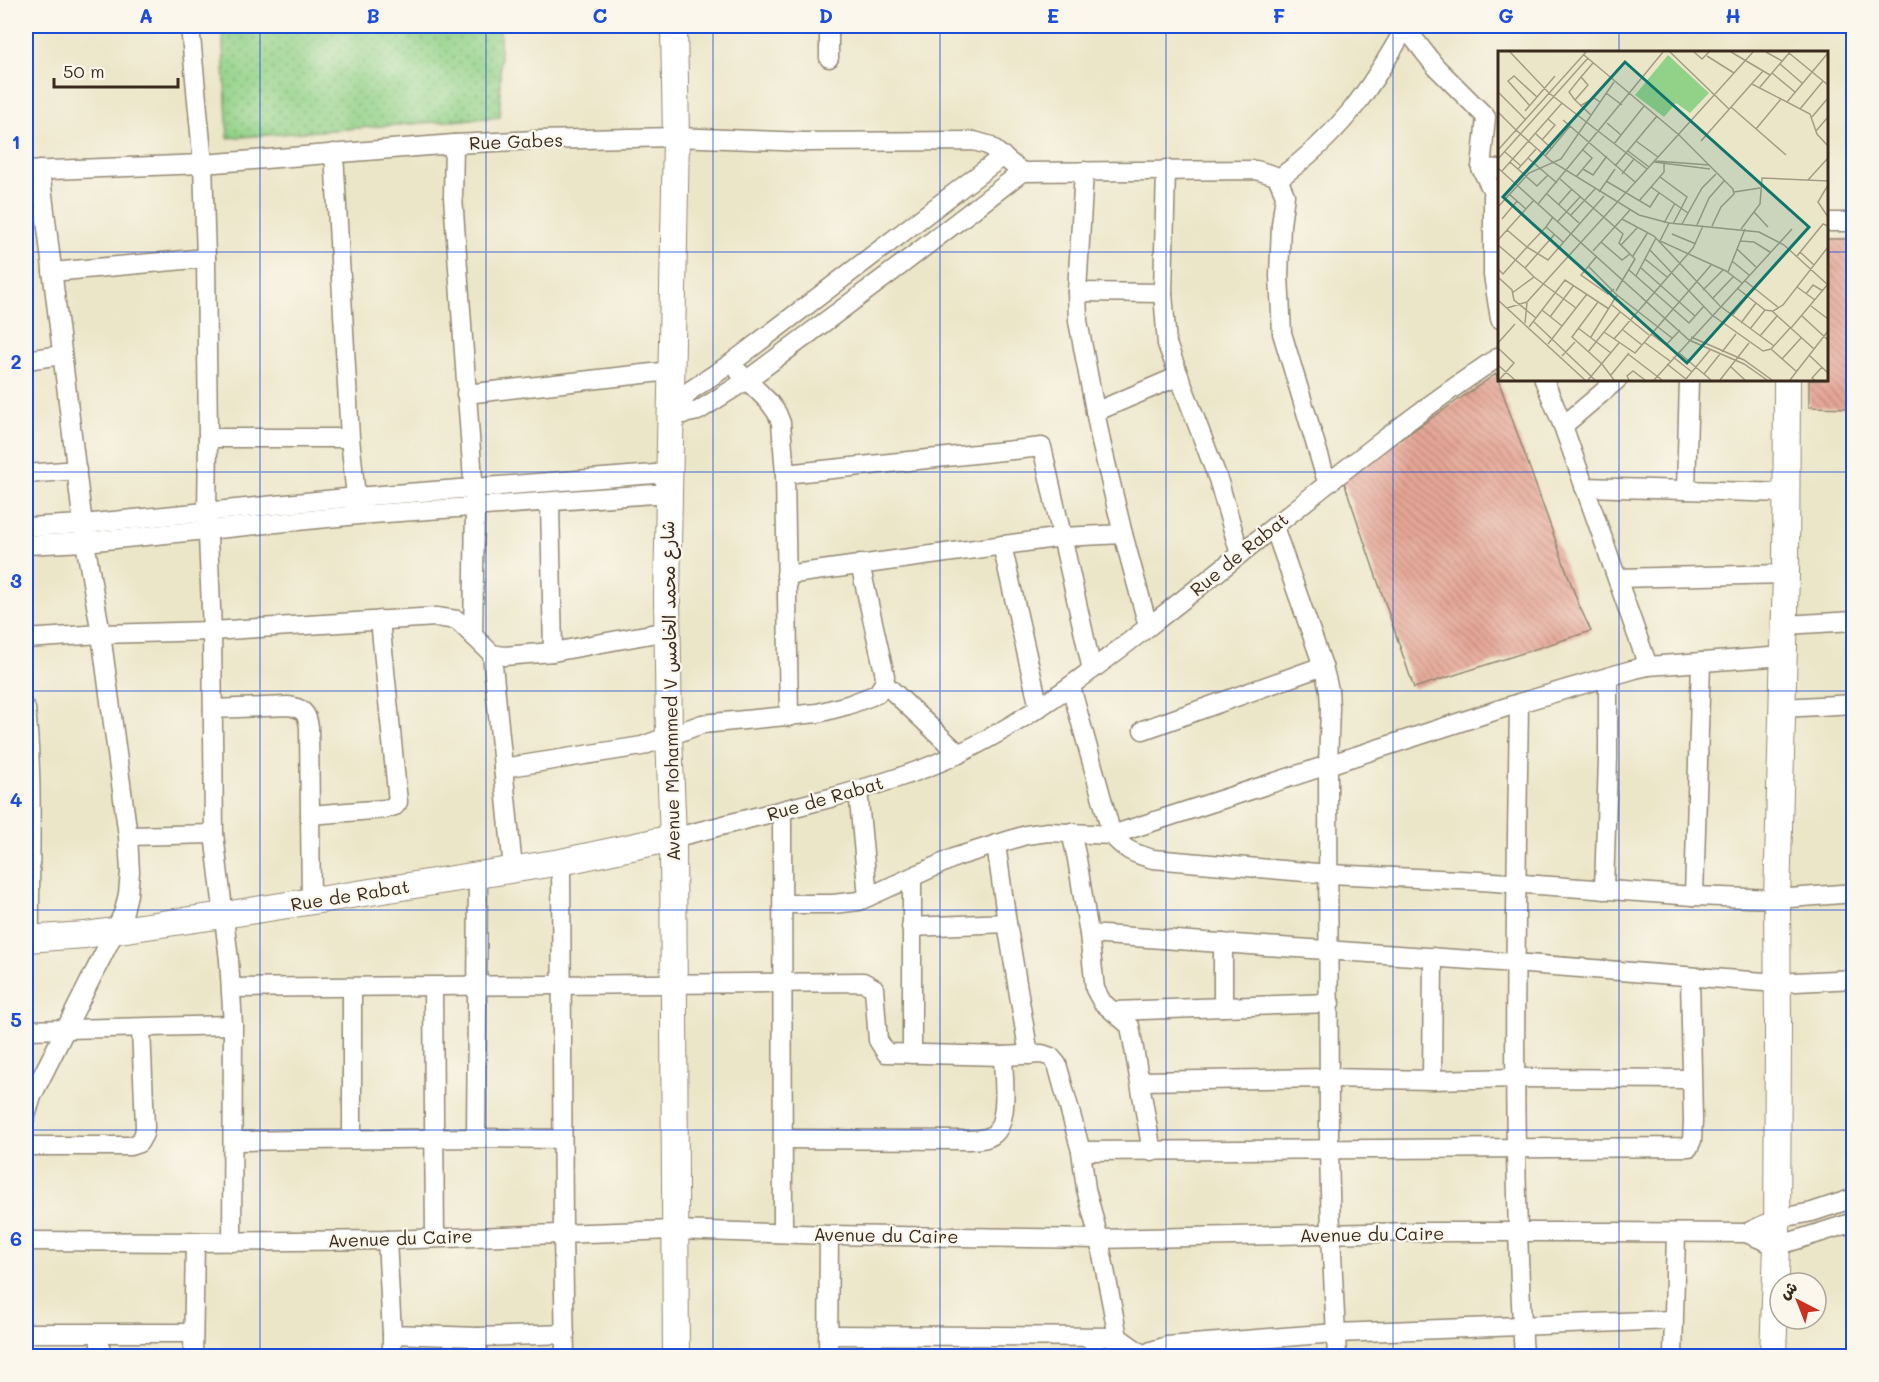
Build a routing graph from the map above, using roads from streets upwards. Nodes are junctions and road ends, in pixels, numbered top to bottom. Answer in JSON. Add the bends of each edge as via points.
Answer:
{"nodes":[{"id":1,"x":190,"y":26,"type":"edge"},
{"id":2,"x":674,"y":26,"type":"edge"},
{"id":3,"x":829,"y":26,"type":"edge"},
{"id":4,"x":1405,"y":27,"type":"edge"},
{"id":5,"x":829,"y":58,"type":"dead end"},
{"id":6,"x":676,"y":137,"type":"junction"},
{"id":7,"x":454,"y":144,"type":"junction"},
{"id":8,"x":334,"y":153,"type":"junction"},
{"id":9,"x":1003,"y":156,"type":"junction"},
{"id":10,"x":203,"y":164,"type":"junction"},
{"id":11,"x":1481,"y":168,"type":"junction"},
{"id":12,"x":1166,"y":169,"type":"junction"},
{"id":13,"x":1498,"y":169,"type":"edge"},
{"id":14,"x":33,"y":170,"type":"edge"},
{"id":15,"x":1022,"y":171,"type":"junction"},
{"id":16,"x":1084,"y":171,"type":"junction"},
{"id":17,"x":1278,"y":179,"type":"junction"},
{"id":18,"x":1496,"y":193,"type":"edge"},
{"id":19,"x":1828,"y":222,"type":"edge"},
{"id":20,"x":1854,"y":222,"type":"edge"},
{"id":21,"x":206,"y":258,"type":"junction"},
{"id":22,"x":52,"y":272,"type":"junction"},
{"id":23,"x":1077,"y":292,"type":"junction"},
{"id":24,"x":1163,"y":292,"type":"junction"},
{"id":25,"x":1498,"y":308,"type":"edge"},
{"id":26,"x":62,"y":355,"type":"junction"},
{"id":27,"x":1498,"y":357,"type":"edge"},
{"id":28,"x":26,"y":360,"type":"edge"},
{"id":29,"x":730,"y":364,"type":"junction"},
{"id":30,"x":670,"y":370,"type":"junction"},
{"id":31,"x":1179,"y":376,"type":"junction"},
{"id":32,"x":747,"y":380,"type":"junction"},
{"id":33,"x":1544,"y":381,"type":"edge"},
{"id":34,"x":1616,"y":381,"type":"edge"},
{"id":35,"x":1689,"y":381,"type":"edge"},
{"id":36,"x":1787,"y":381,"type":"edge"},
{"id":37,"x":466,"y":394,"type":"junction"},
{"id":38,"x":1095,"y":412,"type":"junction"},
{"id":39,"x":669,"y":417,"type":"junction"},
{"id":40,"x":1563,"y":426,"type":"junction"},
{"id":41,"x":208,"y":438,"type":"junction"},
{"id":42,"x":350,"y":438,"type":"junction"},
{"id":43,"x":77,"y":470,"type":"junction"},
{"id":44,"x":26,"y":474,"type":"edge"},
{"id":45,"x":786,"y":474,"type":"junction"},
{"id":46,"x":1327,"y":482,"type":"junction"},
{"id":47,"x":668,"y":483,"type":"junction"},
{"id":48,"x":1584,"y":487,"type":"junction"},
{"id":49,"x":474,"y":488,"type":"junction"},
{"id":50,"x":1686,"y":490,"type":"junction"},
{"id":51,"x":1786,"y":493,"type":"junction"},
{"id":52,"x":550,"y":502,"type":"junction"},
{"id":53,"x":357,"y":506,"type":"junction"},
{"id":54,"x":475,"y":508,"type":"junction"},
{"id":55,"x":207,"y":522,"type":"junction"},
{"id":56,"x":26,"y":527,"type":"edge"},
{"id":57,"x":1274,"y":527,"type":"junction"},
{"id":58,"x":84,"y":533,"type":"junction"},
{"id":59,"x":1123,"y":534,"type":"junction"},
{"id":60,"x":1062,"y":537,"type":"junction"},
{"id":61,"x":26,"y":545,"type":"edge"},
{"id":62,"x":1002,"y":545,"type":"junction"},
{"id":63,"x":1240,"y":554,"type":"junction"},
{"id":64,"x":860,"y":564,"type":"junction"},
{"id":65,"x":1786,"y":574,"type":"junction"},
{"id":66,"x":786,"y":575,"type":"junction"},
{"id":67,"x":1617,"y":578,"type":"junction"},
{"id":68,"x":380,"y":620,"type":"junction"},
{"id":69,"x":1854,"y":621,"type":"edge"},
{"id":70,"x":1148,"y":626,"type":"junction"},
{"id":71,"x":1785,"y":626,"type":"junction"},
{"id":72,"x":212,"y":631,"type":"junction"},
{"id":73,"x":667,"y":631,"type":"junction"},
{"id":74,"x":101,"y":634,"type":"junction"},
{"id":75,"x":473,"y":636,"type":"junction"},
{"id":76,"x":26,"y":639,"type":"edge"},
{"id":77,"x":553,"y":652,"type":"junction"},
{"id":78,"x":492,"y":654,"type":"junction"},
{"id":79,"x":1784,"y":656,"type":"junction"},
{"id":80,"x":1701,"y":662,"type":"junction"},
{"id":81,"x":1323,"y":666,"type":"junction"},
{"id":82,"x":1648,"y":666,"type":"junction"},
{"id":83,"x":1092,"y":670,"type":"junction"},
{"id":84,"x":1608,"y":677,"type":"junction"},
{"id":85,"x":884,"y":683,"type":"junction"},
{"id":86,"x":1071,"y":687,"type":"junction"},
{"id":87,"x":1519,"y":703,"type":"junction"},
{"id":88,"x":1854,"y":704,"type":"edge"},
{"id":89,"x":1039,"y":708,"type":"junction"},
{"id":90,"x":1783,"y":708,"type":"junction"},
{"id":91,"x":26,"y":709,"type":"edge"},
{"id":92,"x":213,"y":709,"type":"junction"},
{"id":93,"x":789,"y":717,"type":"junction"},
{"id":94,"x":1143,"y":730,"type":"dead end"},
{"id":95,"x":669,"y":737,"type":"junction"},
{"id":96,"x":959,"y":754,"type":"junction"},
{"id":97,"x":1328,"y":765,"type":"junction"},
{"id":98,"x":503,"y":768,"type":"junction"},
{"id":99,"x":858,"y":790,"type":"junction"},
{"id":100,"x":782,"y":811,"type":"junction"},
{"id":101,"x":310,"y":815,"type":"junction"},
{"id":102,"x":1071,"y":832,"type":"junction"},
{"id":103,"x":214,"y":834,"type":"junction"},
{"id":104,"x":1112,"y":835,"type":"junction"},
{"id":105,"x":128,"y":836,"type":"junction"},
{"id":106,"x":673,"y":838,"type":"junction"},
{"id":107,"x":996,"y":844,"type":"junction"},
{"id":108,"x":561,"y":862,"type":"junction"},
{"id":109,"x":27,"y":864,"type":"edge"},
{"id":110,"x":513,"y":869,"type":"junction"},
{"id":111,"x":478,"y":874,"type":"junction"},
{"id":112,"x":1329,"y":874,"type":"junction"},
{"id":113,"x":912,"y":877,"type":"junction"},
{"id":114,"x":1516,"y":883,"type":"junction"},
{"id":115,"x":1604,"y":890,"type":"junction"},
{"id":116,"x":1854,"y":893,"type":"edge"},
{"id":117,"x":1694,"y":896,"type":"junction"},
{"id":118,"x":868,"y":897,"type":"junction"},
{"id":119,"x":1777,"y":899,"type":"junction"},
{"id":120,"x":311,"y":901,"type":"junction"},
{"id":121,"x":783,"y":904,"type":"junction"},
{"id":122,"x":224,"y":915,"type":"junction"},
{"id":123,"x":1007,"y":923,"type":"junction"},
{"id":124,"x":911,"y":927,"type":"junction"},
{"id":125,"x":115,"y":931,"type":"junction"},
{"id":126,"x":1089,"y":934,"type":"junction"},
{"id":127,"x":28,"y":939,"type":"edge"},
{"id":128,"x":1223,"y":943,"type":"junction"},
{"id":129,"x":1329,"y":950,"type":"junction"},
{"id":130,"x":1433,"y":957,"type":"junction"},
{"id":131,"x":1515,"y":963,"type":"junction"},
{"id":132,"x":1690,"y":977,"type":"junction"},
{"id":133,"x":1854,"y":979,"type":"edge"},
{"id":134,"x":781,"y":983,"type":"junction"},
{"id":135,"x":1777,"y":984,"type":"junction"},
{"id":136,"x":674,"y":985,"type":"junction"},
{"id":137,"x":562,"y":986,"type":"junction"},
{"id":138,"x":433,"y":987,"type":"junction"},
{"id":139,"x":478,"y":987,"type":"junction"},
{"id":140,"x":231,"y":988,"type":"junction"},
{"id":141,"x":352,"y":988,"type":"junction"},
{"id":142,"x":1330,"y":1003,"type":"junction"},
{"id":143,"x":1223,"y":1007,"type":"junction"},
{"id":144,"x":1115,"y":1011,"type":"junction"},
{"id":145,"x":233,"y":1025,"type":"junction"},
{"id":146,"x":141,"y":1028,"type":"junction"},
{"id":147,"x":26,"y":1030,"type":"edge"},
{"id":148,"x":66,"y":1030,"type":"junction"},
{"id":149,"x":912,"y":1054,"type":"junction"},
{"id":150,"x":1029,"y":1055,"type":"junction"},
{"id":151,"x":1003,"y":1056,"type":"junction"},
{"id":152,"x":1328,"y":1078,"type":"junction"},
{"id":153,"x":1516,"y":1078,"type":"junction"},
{"id":154,"x":1691,"y":1079,"type":"junction"},
{"id":155,"x":1432,"y":1080,"type":"junction"},
{"id":156,"x":1141,"y":1081,"type":"junction"},
{"id":157,"x":26,"y":1116,"type":"edge"},
{"id":158,"x":434,"y":1138,"type":"junction"},
{"id":159,"x":476,"y":1138,"type":"junction"},
{"id":160,"x":352,"y":1139,"type":"junction"},
{"id":161,"x":562,"y":1139,"type":"junction"},
{"id":162,"x":783,"y":1139,"type":"junction"},
{"id":163,"x":233,"y":1141,"type":"junction"},
{"id":164,"x":26,"y":1146,"type":"edge"},
{"id":165,"x":1516,"y":1148,"type":"junction"},
{"id":166,"x":1329,"y":1149,"type":"junction"},
{"id":167,"x":1081,"y":1151,"type":"junction"},
{"id":168,"x":1152,"y":1152,"type":"junction"},
{"id":169,"x":1854,"y":1198,"type":"edge"},
{"id":170,"x":1776,"y":1219,"type":"junction"},
{"id":171,"x":1854,"y":1222,"type":"edge"},
{"id":172,"x":674,"y":1230,"type":"junction"},
{"id":173,"x":783,"y":1232,"type":"junction"},
{"id":174,"x":1517,"y":1232,"type":"junction"},
{"id":175,"x":563,"y":1233,"type":"junction"},
{"id":176,"x":1676,"y":1233,"type":"junction"},
{"id":177,"x":1746,"y":1233,"type":"junction"},
{"id":178,"x":1330,"y":1234,"type":"junction"},
{"id":179,"x":829,"y":1235,"type":"junction"},
{"id":180,"x":435,"y":1238,"type":"junction"},
{"id":181,"x":1099,"y":1239,"type":"junction"},
{"id":182,"x":387,"y":1240,"type":"junction"},
{"id":183,"x":26,"y":1241,"type":"edge"},
{"id":184,"x":195,"y":1242,"type":"junction"},
{"id":185,"x":232,"y":1242,"type":"junction"},
{"id":186,"x":1777,"y":1246,"type":"junction"},
{"id":187,"x":1673,"y":1320,"type":"junction"},
{"id":188,"x":1522,"y":1326,"type":"junction"},
{"id":189,"x":26,"y":1333,"type":"edge"},
{"id":190,"x":193,"y":1333,"type":"junction"},
{"id":191,"x":100,"y":1334,"type":"junction"},
{"id":192,"x":392,"y":1334,"type":"junction"},
{"id":193,"x":565,"y":1334,"type":"junction"},
{"id":194,"x":1336,"y":1334,"type":"junction"},
{"id":195,"x":829,"y":1335,"type":"junction"},
{"id":196,"x":478,"y":1336,"type":"junction"},
{"id":197,"x":1092,"y":1337,"type":"junction"},
{"id":198,"x":1118,"y":1337,"type":"junction"},
{"id":199,"x":100,"y":1356,"type":"edge"},
{"id":200,"x":193,"y":1356,"type":"edge"},
{"id":201,"x":392,"y":1356,"type":"edge"},
{"id":202,"x":478,"y":1356,"type":"edge"},
{"id":203,"x":565,"y":1356,"type":"edge"},
{"id":204,"x":676,"y":1356,"type":"edge"},
{"id":205,"x":828,"y":1356,"type":"edge"},
{"id":206,"x":1096,"y":1356,"type":"edge"},
{"id":207,"x":1337,"y":1356,"type":"edge"},
{"id":208,"x":1524,"y":1356,"type":"edge"},
{"id":209,"x":1673,"y":1356,"type":"edge"},
{"id":210,"x":1773,"y":1356,"type":"edge"}],
"edges":[{"from":1,"to":10,"type":"street"},
{"from":2,"to":6,"type":"street","name":"Avenue Mohammed V شارع محمد الخامس"},
{"from":3,"to":5,"type":"street"},
{"from":4,"to":11,"type":"street","via":[[1435,66],[1486,117]]},
{"from":4,"to":17,"type":"street","via":[[1359,103],[1324,143]]},
{"from":6,"to":7,"type":"street","name":"Rue Gabes"},
{"from":6,"to":9,"type":"street","name":"Rue Gabes","via":[[805,142],[974,141]]},
{"from":6,"to":30,"type":"street","name":"Avenue Mohammed V شارع محمد الخامس"},
{"from":7,"to":8,"type":"street","name":"Rue Gabes"},
{"from":7,"to":37,"type":"street","via":[[453,197]]},
{"from":8,"to":10,"type":"street","name":"Rue Gabes"},
{"from":8,"to":42,"type":"street"},
{"from":9,"to":15,"type":"street","name":"Rue Gabes"},
{"from":9,"to":29,"type":"street"},
{"from":10,"to":14,"type":"street","name":"Rue Gabes"},
{"from":10,"to":21,"type":"street"},
{"from":11,"to":13,"type":"street"},
{"from":11,"to":18,"type":"street"},
{"from":12,"to":16,"type":"street"},
{"from":12,"to":17,"type":"street","via":[[1256,170]]},
{"from":12,"to":24,"type":"street"},
{"from":14,"to":22,"type":"street"},
{"from":15,"to":16,"type":"street"},
{"from":15,"to":32,"type":"street"},
{"from":16,"to":23,"type":"street"},
{"from":17,"to":46,"type":"street","via":[[1286,195],[1279,276],[1282,333]]},
{"from":18,"to":25,"type":"street","via":[[1492,275]]},
{"from":19,"to":20,"type":"street"},
{"from":21,"to":22,"type":"street"},
{"from":21,"to":41,"type":"street"},
{"from":22,"to":26,"type":"street"},
{"from":23,"to":24,"type":"street"},
{"from":23,"to":38,"type":"street","via":[[1078,321]]},
{"from":24,"to":31,"type":"street","via":[[1167,344]]},
{"from":26,"to":28,"type":"street"},
{"from":26,"to":43,"type":"street"},
{"from":27,"to":46,"type":"street","name":"Rue de Rabat"},
{"from":29,"to":32,"type":"street"},
{"from":29,"to":39,"type":"street","via":[[691,390]]},
{"from":30,"to":37,"type":"street"},
{"from":30,"to":39,"type":"street","name":"Avenue Mohammed V شارع محمد الخامس"},
{"from":31,"to":38,"type":"street"},
{"from":31,"to":63,"type":"street","via":[[1218,479]]},
{"from":32,"to":39,"type":"street","via":[[698,411]]},
{"from":32,"to":45,"type":"street","via":[[777,413]]},
{"from":33,"to":40,"type":"street"},
{"from":34,"to":40,"type":"street"},
{"from":35,"to":50,"type":"street"},
{"from":36,"to":51,"type":"street"},
{"from":37,"to":49,"type":"street"},
{"from":38,"to":59,"type":"street"},
{"from":39,"to":47,"type":"street","name":"Avenue Mohammed V شارع محمد الخامس"},
{"from":40,"to":48,"type":"street"},
{"from":41,"to":42,"type":"street"},
{"from":41,"to":55,"type":"street"},
{"from":42,"to":53,"type":"street"},
{"from":43,"to":44,"type":"street"},
{"from":43,"to":58,"type":"street"},
{"from":45,"to":60,"type":"street","via":[[1042,447]]},
{"from":45,"to":66,"type":"street"},
{"from":46,"to":57,"type":"street","name":"Rue de Rabat"},
{"from":47,"to":49,"type":"street"},
{"from":47,"to":52,"type":"street"},
{"from":47,"to":73,"type":"street","name":"Avenue Mohammed V شارع محمد الخامس"},
{"from":48,"to":50,"type":"street"},
{"from":48,"to":67,"type":"street"},
{"from":49,"to":53,"type":"street"},
{"from":49,"to":54,"type":"street"},
{"from":50,"to":51,"type":"street"},
{"from":51,"to":65,"type":"street"},
{"from":52,"to":54,"type":"street"},
{"from":52,"to":77,"type":"street"},
{"from":53,"to":54,"type":"street"},
{"from":53,"to":55,"type":"street"},
{"from":54,"to":75,"type":"street"},
{"from":55,"to":58,"type":"street"},
{"from":55,"to":72,"type":"street"},
{"from":56,"to":58,"type":"street"},
{"from":57,"to":63,"type":"street","name":"Rue de Rabat"},
{"from":57,"to":81,"type":"street"},
{"from":58,"to":61,"type":"street"},
{"from":58,"to":74,"type":"street"},
{"from":59,"to":60,"type":"street"},
{"from":59,"to":70,"type":"street"},
{"from":60,"to":62,"type":"street"},
{"from":60,"to":83,"type":"street"},
{"from":62,"to":64,"type":"street"},
{"from":62,"to":89,"type":"street"},
{"from":63,"to":70,"type":"street","name":"Rue de Rabat"},
{"from":64,"to":66,"type":"street"},
{"from":64,"to":85,"type":"street"},
{"from":65,"to":67,"type":"street"},
{"from":65,"to":71,"type":"street"},
{"from":66,"to":93,"type":"street"},
{"from":67,"to":82,"type":"street"},
{"from":68,"to":72,"type":"street"},
{"from":68,"to":75,"type":"street","via":[[449,618],[461,623]]},
{"from":68,"to":101,"type":"street","via":[[398,802],[385,809]]},
{"from":69,"to":71,"type":"street"},
{"from":70,"to":83,"type":"street","name":"Rue de Rabat"},
{"from":71,"to":79,"type":"street"},
{"from":72,"to":74,"type":"street"},
{"from":72,"to":92,"type":"street"},
{"from":73,"to":77,"type":"street"},
{"from":73,"to":95,"type":"street","name":"Avenue Mohammed V شارع محمد الخامس"},
{"from":74,"to":76,"type":"street"},
{"from":74,"to":105,"type":"street"},
{"from":75,"to":78,"type":"street"},
{"from":77,"to":78,"type":"street"},
{"from":78,"to":98,"type":"street"},
{"from":79,"to":80,"type":"street"},
{"from":79,"to":90,"type":"street"},
{"from":80,"to":82,"type":"street"},
{"from":80,"to":117,"type":"street"},
{"from":81,"to":94,"type":"street"},
{"from":81,"to":97,"type":"street","via":[[1330,708]]},
{"from":82,"to":84,"type":"street"},
{"from":83,"to":86,"type":"street","name":"Rue de Rabat"},
{"from":84,"to":87,"type":"street"},
{"from":84,"to":115,"type":"street"},
{"from":85,"to":93,"type":"street","via":[[877,694],[866,700]]},
{"from":85,"to":96,"type":"street"},
{"from":86,"to":89,"type":"street","name":"Rue de Rabat"},
{"from":86,"to":104,"type":"street"},
{"from":87,"to":97,"type":"street"},
{"from":87,"to":114,"type":"street"},
{"from":88,"to":90,"type":"street"},
{"from":89,"to":96,"type":"street","name":"Rue de Rabat"},
{"from":90,"to":119,"type":"street"},
{"from":91,"to":109,"type":"street","via":[[31,776]]},
{"from":92,"to":101,"type":"street","via":[[288,706],[305,712],[309,727]]},
{"from":92,"to":103,"type":"street"},
{"from":93,"to":95,"type":"street","via":[[702,724]]},
{"from":95,"to":98,"type":"street","via":[[642,746]]},
{"from":95,"to":106,"type":"street","name":"Avenue Mohammed V شارع محمد الخامس"},
{"from":96,"to":99,"type":"street","name":"Rue de Rabat"},
{"from":97,"to":104,"type":"street"},
{"from":97,"to":112,"type":"street"},
{"from":98,"to":110,"type":"street"},
{"from":99,"to":100,"type":"street","name":"Rue de Rabat"},
{"from":99,"to":118,"type":"street"},
{"from":100,"to":106,"type":"street","name":"Rue de Rabat"},
{"from":100,"to":121,"type":"street"},
{"from":101,"to":120,"type":"street"},
{"from":102,"to":104,"type":"street"},
{"from":102,"to":107,"type":"street","via":[[1048,832]]},
{"from":102,"to":126,"type":"street"},
{"from":103,"to":105,"type":"street"},
{"from":103,"to":122,"type":"street"},
{"from":104,"to":112,"type":"street","via":[[1130,852],[1153,859]]},
{"from":105,"to":125,"type":"street","via":[[128,894]]},
{"from":106,"to":108,"type":"street","name":"Rue de Rabat"},
{"from":106,"to":136,"type":"street","name":"Avenue Mohammed V شارع محمد الخامس"},
{"from":107,"to":113,"type":"street","via":[[956,856]]},
{"from":107,"to":123,"type":"street"},
{"from":108,"to":110,"type":"street","name":"Rue de Rabat"},
{"from":108,"to":137,"type":"street"},
{"from":109,"to":127,"type":"street"},
{"from":110,"to":111,"type":"street","name":"Rue de Rabat"},
{"from":111,"to":120,"type":"street","name":"Rue de Rabat"},
{"from":111,"to":139,"type":"street"},
{"from":112,"to":114,"type":"street"},
{"from":112,"to":129,"type":"street"},
{"from":113,"to":118,"type":"street"},
{"from":113,"to":124,"type":"street"},
{"from":114,"to":115,"type":"street"},
{"from":114,"to":131,"type":"street"},
{"from":115,"to":117,"type":"street"},
{"from":116,"to":119,"type":"street"},
{"from":117,"to":119,"type":"street"},
{"from":118,"to":121,"type":"street","via":[[833,904]]},
{"from":119,"to":135,"type":"street"},
{"from":120,"to":122,"type":"street","name":"Rue de Rabat"},
{"from":121,"to":134,"type":"street"},
{"from":122,"to":125,"type":"street","name":"Rue de Rabat"},
{"from":122,"to":140,"type":"street"},
{"from":123,"to":124,"type":"street"},
{"from":123,"to":150,"type":"street"},
{"from":124,"to":149,"type":"street"},
{"from":125,"to":127,"type":"street","name":"Rue de Rabat"},
{"from":125,"to":148,"type":"street"},
{"from":126,"to":128,"type":"street"},
{"from":126,"to":144,"type":"street","via":[[1095,989],[1102,1002]]},
{"from":128,"to":129,"type":"street"},
{"from":128,"to":143,"type":"street"},
{"from":129,"to":130,"type":"street"},
{"from":129,"to":142,"type":"street"},
{"from":130,"to":131,"type":"street"},
{"from":130,"to":155,"type":"street"},
{"from":131,"to":132,"type":"street"},
{"from":131,"to":153,"type":"street"},
{"from":132,"to":135,"type":"street"},
{"from":132,"to":154,"type":"street"},
{"from":133,"to":135,"type":"street"},
{"from":134,"to":136,"type":"street"},
{"from":134,"to":149,"type":"street","via":[[869,984],[876,993],[881,1047],[886,1053]]},
{"from":134,"to":162,"type":"street"},
{"from":135,"to":170,"type":"street"},
{"from":136,"to":137,"type":"street"},
{"from":136,"to":172,"type":"street","name":"Avenue Mohammed V شارع محمد الخامس"},
{"from":137,"to":139,"type":"street"},
{"from":137,"to":161,"type":"street"},
{"from":138,"to":139,"type":"street"},
{"from":138,"to":141,"type":"street"},
{"from":138,"to":158,"type":"street"},
{"from":139,"to":159,"type":"street"},
{"from":140,"to":141,"type":"street"},
{"from":140,"to":145,"type":"street"},
{"from":141,"to":160,"type":"street"},
{"from":142,"to":143,"type":"street"},
{"from":142,"to":152,"type":"street"},
{"from":143,"to":144,"type":"street"},
{"from":144,"to":156,"type":"street","via":[[1130,1026]]},
{"from":145,"to":146,"type":"street"},
{"from":145,"to":163,"type":"street"},
{"from":146,"to":148,"type":"street"},
{"from":146,"to":164,"type":"street","via":[[146,1126],[140,1143]]},
{"from":147,"to":148,"type":"street"},
{"from":148,"to":157,"type":"street"},
{"from":149,"to":151,"type":"street"},
{"from":150,"to":151,"type":"street"},
{"from":150,"to":167,"type":"street","via":[[1042,1054],[1057,1064]]},
{"from":151,"to":162,"type":"street","via":[[1004,1108],[1001,1125],[994,1135],[958,1140]]},
{"from":152,"to":155,"type":"street"},
{"from":152,"to":156,"type":"street"},
{"from":152,"to":166,"type":"street"},
{"from":153,"to":154,"type":"street"},
{"from":153,"to":155,"type":"street"},
{"from":153,"to":165,"type":"street"},
{"from":154,"to":165,"type":"street","via":[[1689,1148]]},
{"from":156,"to":168,"type":"street"},
{"from":158,"to":159,"type":"street"},
{"from":158,"to":160,"type":"street"},
{"from":158,"to":180,"type":"street"},
{"from":159,"to":161,"type":"street"},
{"from":160,"to":163,"type":"street"},
{"from":161,"to":175,"type":"street"},
{"from":162,"to":173,"type":"street"},
{"from":163,"to":185,"type":"street"},
{"from":165,"to":166,"type":"street"},
{"from":165,"to":174,"type":"street"},
{"from":166,"to":168,"type":"street"},
{"from":166,"to":178,"type":"street"},
{"from":167,"to":168,"type":"street"},
{"from":167,"to":181,"type":"street"},
{"from":169,"to":170,"type":"street","name":"Avenue du Caire"},
{"from":170,"to":177,"type":"street","name":"Avenue du Caire"},
{"from":170,"to":186,"type":"street"},
{"from":171,"to":186,"type":"street"},
{"from":172,"to":173,"type":"street","name":"Avenue du Caire"},
{"from":172,"to":175,"type":"street","name":"Avenue du Caire"},
{"from":172,"to":204,"type":"street","name":"Avenue Mohammed V شارع محمد الخامس"},
{"from":173,"to":179,"type":"street","name":"Avenue du Caire"},
{"from":174,"to":176,"type":"street","name":"Avenue du Caire"},
{"from":174,"to":178,"type":"street","name":"Avenue du Caire"},
{"from":174,"to":188,"type":"street"},
{"from":175,"to":180,"type":"street","name":"Avenue du Caire"},
{"from":175,"to":193,"type":"street"},
{"from":176,"to":177,"type":"street","name":"Avenue du Caire"},
{"from":176,"to":187,"type":"street"},
{"from":177,"to":186,"type":"street","name":"Avenue du Caire"},
{"from":178,"to":181,"type":"street","name":"Avenue du Caire"},
{"from":178,"to":194,"type":"street"},
{"from":179,"to":181,"type":"street","name":"Avenue du Caire"},
{"from":179,"to":195,"type":"street"},
{"from":180,"to":182,"type":"street","name":"Avenue du Caire"},
{"from":181,"to":198,"type":"street"},
{"from":182,"to":185,"type":"street","name":"Avenue du Caire"},
{"from":182,"to":192,"type":"street"},
{"from":183,"to":184,"type":"street","name":"Avenue du Caire"},
{"from":184,"to":185,"type":"street","name":"Avenue du Caire"},
{"from":184,"to":190,"type":"street"},
{"from":186,"to":210,"type":"street"},
{"from":187,"to":188,"type":"street"},
{"from":187,"to":209,"type":"street"},
{"from":188,"to":194,"type":"street"},
{"from":188,"to":208,"type":"street"},
{"from":189,"to":191,"type":"street"},
{"from":190,"to":191,"type":"street"},
{"from":190,"to":200,"type":"street"},
{"from":191,"to":199,"type":"street"},
{"from":192,"to":196,"type":"street"},
{"from":192,"to":201,"type":"street"},
{"from":193,"to":196,"type":"street"},
{"from":193,"to":203,"type":"street"},
{"from":194,"to":198,"type":"street","via":[[1167,1346],[1145,1356]]},
{"from":194,"to":207,"type":"street"},
{"from":195,"to":197,"type":"street"},
{"from":195,"to":205,"type":"street"},
{"from":196,"to":202,"type":"street"},
{"from":197,"to":198,"type":"street"},
{"from":197,"to":206,"type":"street"}]}
